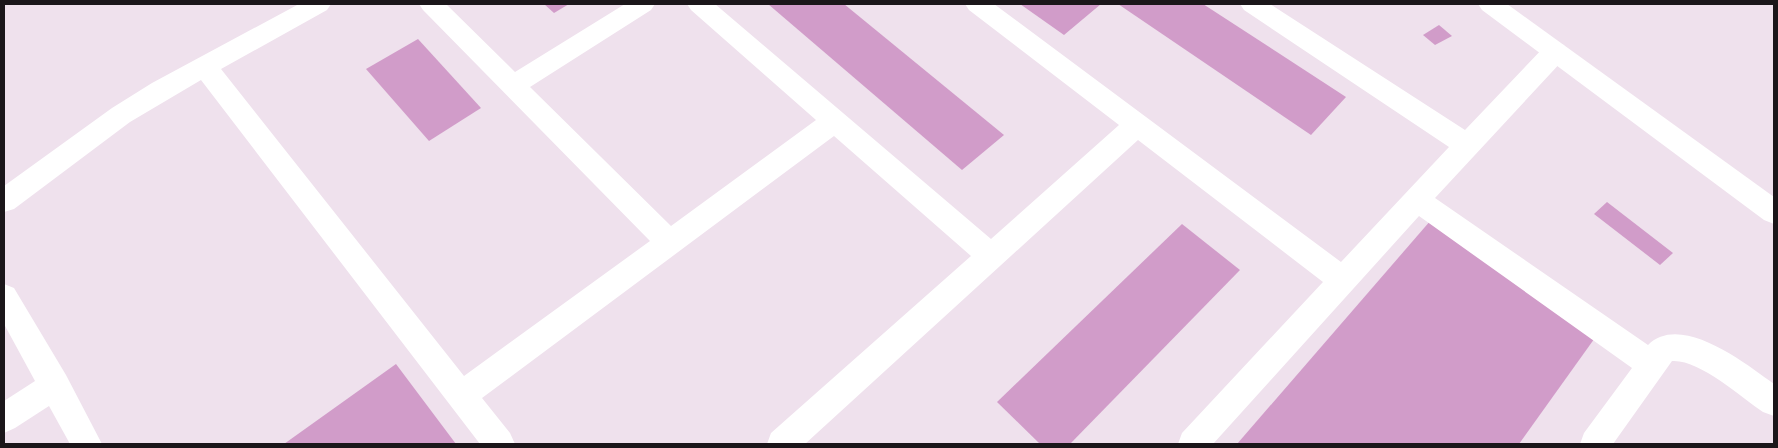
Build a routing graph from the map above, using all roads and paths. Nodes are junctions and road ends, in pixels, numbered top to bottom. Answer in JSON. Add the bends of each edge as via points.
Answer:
{"nodes":[{"id":1,"x":319,"y":4,"type":"edge"},
{"id":2,"x":431,"y":4,"type":"edge"},
{"id":3,"x":643,"y":4,"type":"edge"},
{"id":4,"x":699,"y":4,"type":"edge"},
{"id":5,"x":977,"y":4,"type":"edge"},
{"id":6,"x":1252,"y":4,"type":"edge"},
{"id":7,"x":1490,"y":4,"type":"edge"},
{"id":8,"x":1555,"y":52,"type":"junction"},
{"id":9,"x":204,"y":66,"type":"junction"},
{"id":10,"x":512,"y":86,"type":"junction"},
{"id":11,"x":834,"y":121,"type":"junction"},
{"id":12,"x":1137,"y":125,"type":"junction"},
{"id":13,"x":1467,"y":145,"type":"junction"},
{"id":14,"x":1417,"y":200,"type":"junction"},
{"id":15,"x":4,"y":201,"type":"edge"},
{"id":16,"x":1774,"y":212,"type":"edge"},
{"id":17,"x":669,"y":242,"type":"junction"},
{"id":18,"x":991,"y":256,"type":"junction"},
{"id":19,"x":1344,"y":281,"type":"junction"},
{"id":20,"x":4,"y":297,"type":"edge"},
{"id":21,"x":1652,"y":364,"type":"junction"},
{"id":22,"x":55,"y":385,"type":"junction"},
{"id":23,"x":461,"y":396,"type":"junction"},
{"id":24,"x":1774,"y":402,"type":"edge"},
{"id":25,"x":4,"y":418,"type":"edge"},
{"id":26,"x":87,"y":444,"type":"edge"},
{"id":27,"x":499,"y":444,"type":"edge"},
{"id":28,"x":782,"y":444,"type":"edge"},
{"id":29,"x":1193,"y":444,"type":"edge"},
{"id":30,"x":1596,"y":444,"type":"edge"}],
"edges":[{"from":1,"to":9,"type":"street"},
{"from":2,"to":10,"type":"street"},
{"from":3,"to":10,"type":"street"},
{"from":4,"to":11,"type":"street"},
{"from":5,"to":12,"type":"street"},
{"from":6,"to":13,"type":"street"},
{"from":7,"to":8,"type":"street"},
{"from":8,"to":13,"type":"street"},
{"from":8,"to":16,"type":"street"},
{"from":9,"to":15,"type":"street","via":[[121,115]]},
{"from":9,"to":23,"type":"street"},
{"from":10,"to":17,"type":"street"},
{"from":11,"to":17,"type":"street"},
{"from":11,"to":18,"type":"street"},
{"from":12,"to":18,"type":"street"},
{"from":12,"to":19,"type":"street"},
{"from":13,"to":14,"type":"street"},
{"from":14,"to":19,"type":"street"},
{"from":14,"to":21,"type":"street"},
{"from":17,"to":23,"type":"street"},
{"from":18,"to":28,"type":"street"},
{"from":19,"to":29,"type":"street"},
{"from":20,"to":22,"type":"street"},
{"from":21,"to":24,"type":"street","via":[[1668,348],[1690,349]]},
{"from":21,"to":30,"type":"street"},
{"from":22,"to":25,"type":"street"},
{"from":22,"to":26,"type":"street"},
{"from":23,"to":27,"type":"street"}]}
